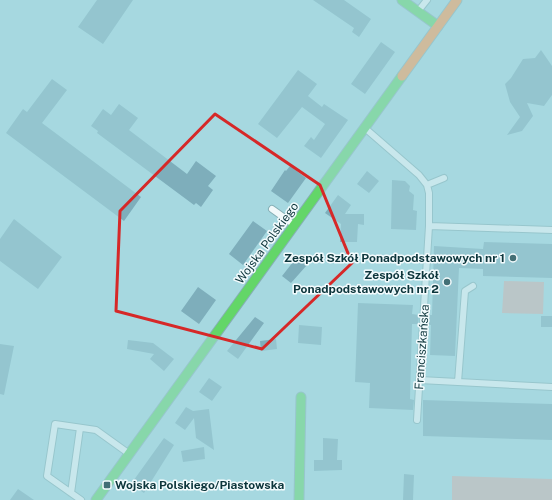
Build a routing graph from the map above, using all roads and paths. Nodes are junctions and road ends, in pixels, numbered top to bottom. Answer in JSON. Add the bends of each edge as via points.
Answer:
{"nodes":[{"id":1,"x":402,"y":0,"type":"edge"},
{"id":2,"x":426,"y":0,"type":"edge"},
{"id":3,"x":457,"y":0,"type":"edge"},
{"id":4,"x":418,"y":12,"type":"junction"},
{"id":5,"x":438,"y":26,"type":"junction"},
{"id":6,"x":365,"y":128,"type":"junction"},
{"id":7,"x":444,"y":178,"type":"dead end"},
{"id":8,"x":427,"y":185,"type":"junction"},
{"id":9,"x":272,"y":209,"type":"dead end"},
{"id":10,"x":294,"y":225,"type":"junction"},
{"id":11,"x":429,"y":226,"type":"junction"},
{"id":12,"x":552,"y":230,"type":"edge"},
{"id":13,"x":472,"y":286,"type":"dead end"},
{"id":14,"x":420,"y":380,"type":"junction"},
{"id":15,"x":458,"y":382,"type":"junction"},
{"id":16,"x":552,"y":387,"type":"edge"},
{"id":17,"x":301,"y":397,"type":"dead end"},
{"id":18,"x":417,"y":420,"type":"dead end"},
{"id":19,"x":80,"y":428,"type":"junction"},
{"id":20,"x":129,"y":454,"type":"junction"},
{"id":21,"x":71,"y":493,"type":"junction"},
{"id":22,"x":81,"y":500,"type":"edge"},
{"id":23,"x":96,"y":500,"type":"edge"},
{"id":24,"x":299,"y":500,"type":"edge"}],
"edges":[{"from":1,"to":4,"type":"main road"},
{"from":2,"to":4,"type":"lane"},
{"from":3,"to":5,"type":"main road","name":"Wojska Polskiego"},
{"from":4,"to":5,"type":"main road"},
{"from":5,"to":6,"type":"main road","name":"Wojska Polskiego"},
{"from":6,"to":8,"type":"lane"},
{"from":6,"to":10,"type":"main road","name":"Wojska Polskiego"},
{"from":7,"to":8,"type":"lane"},
{"from":8,"to":11,"type":"lane","name":"Franciszkańska"},
{"from":9,"to":10,"type":"lane"},
{"from":10,"to":20,"type":"main road","name":"Wojska Polskiego"},
{"from":11,"to":12,"type":"lane"},
{"from":11,"to":14,"type":"lane","name":"Franciszkańska"},
{"from":13,"to":15,"type":"lane","via":[[465,291]]},
{"from":14,"to":15,"type":"lane"},
{"from":14,"to":18,"type":"lane","name":"Franciszkańska"},
{"from":15,"to":16,"type":"lane"},
{"from":17,"to":24,"type":"main road"},
{"from":19,"to":20,"type":"lane","via":[[96,430]]},
{"from":19,"to":21,"type":"lane"},
{"from":19,"to":21,"type":"lane","via":[[55,424],[48,468],[47,476]]},
{"from":20,"to":23,"type":"main road","name":"Wojska Polskiego"},
{"from":21,"to":22,"type":"lane"}]}
